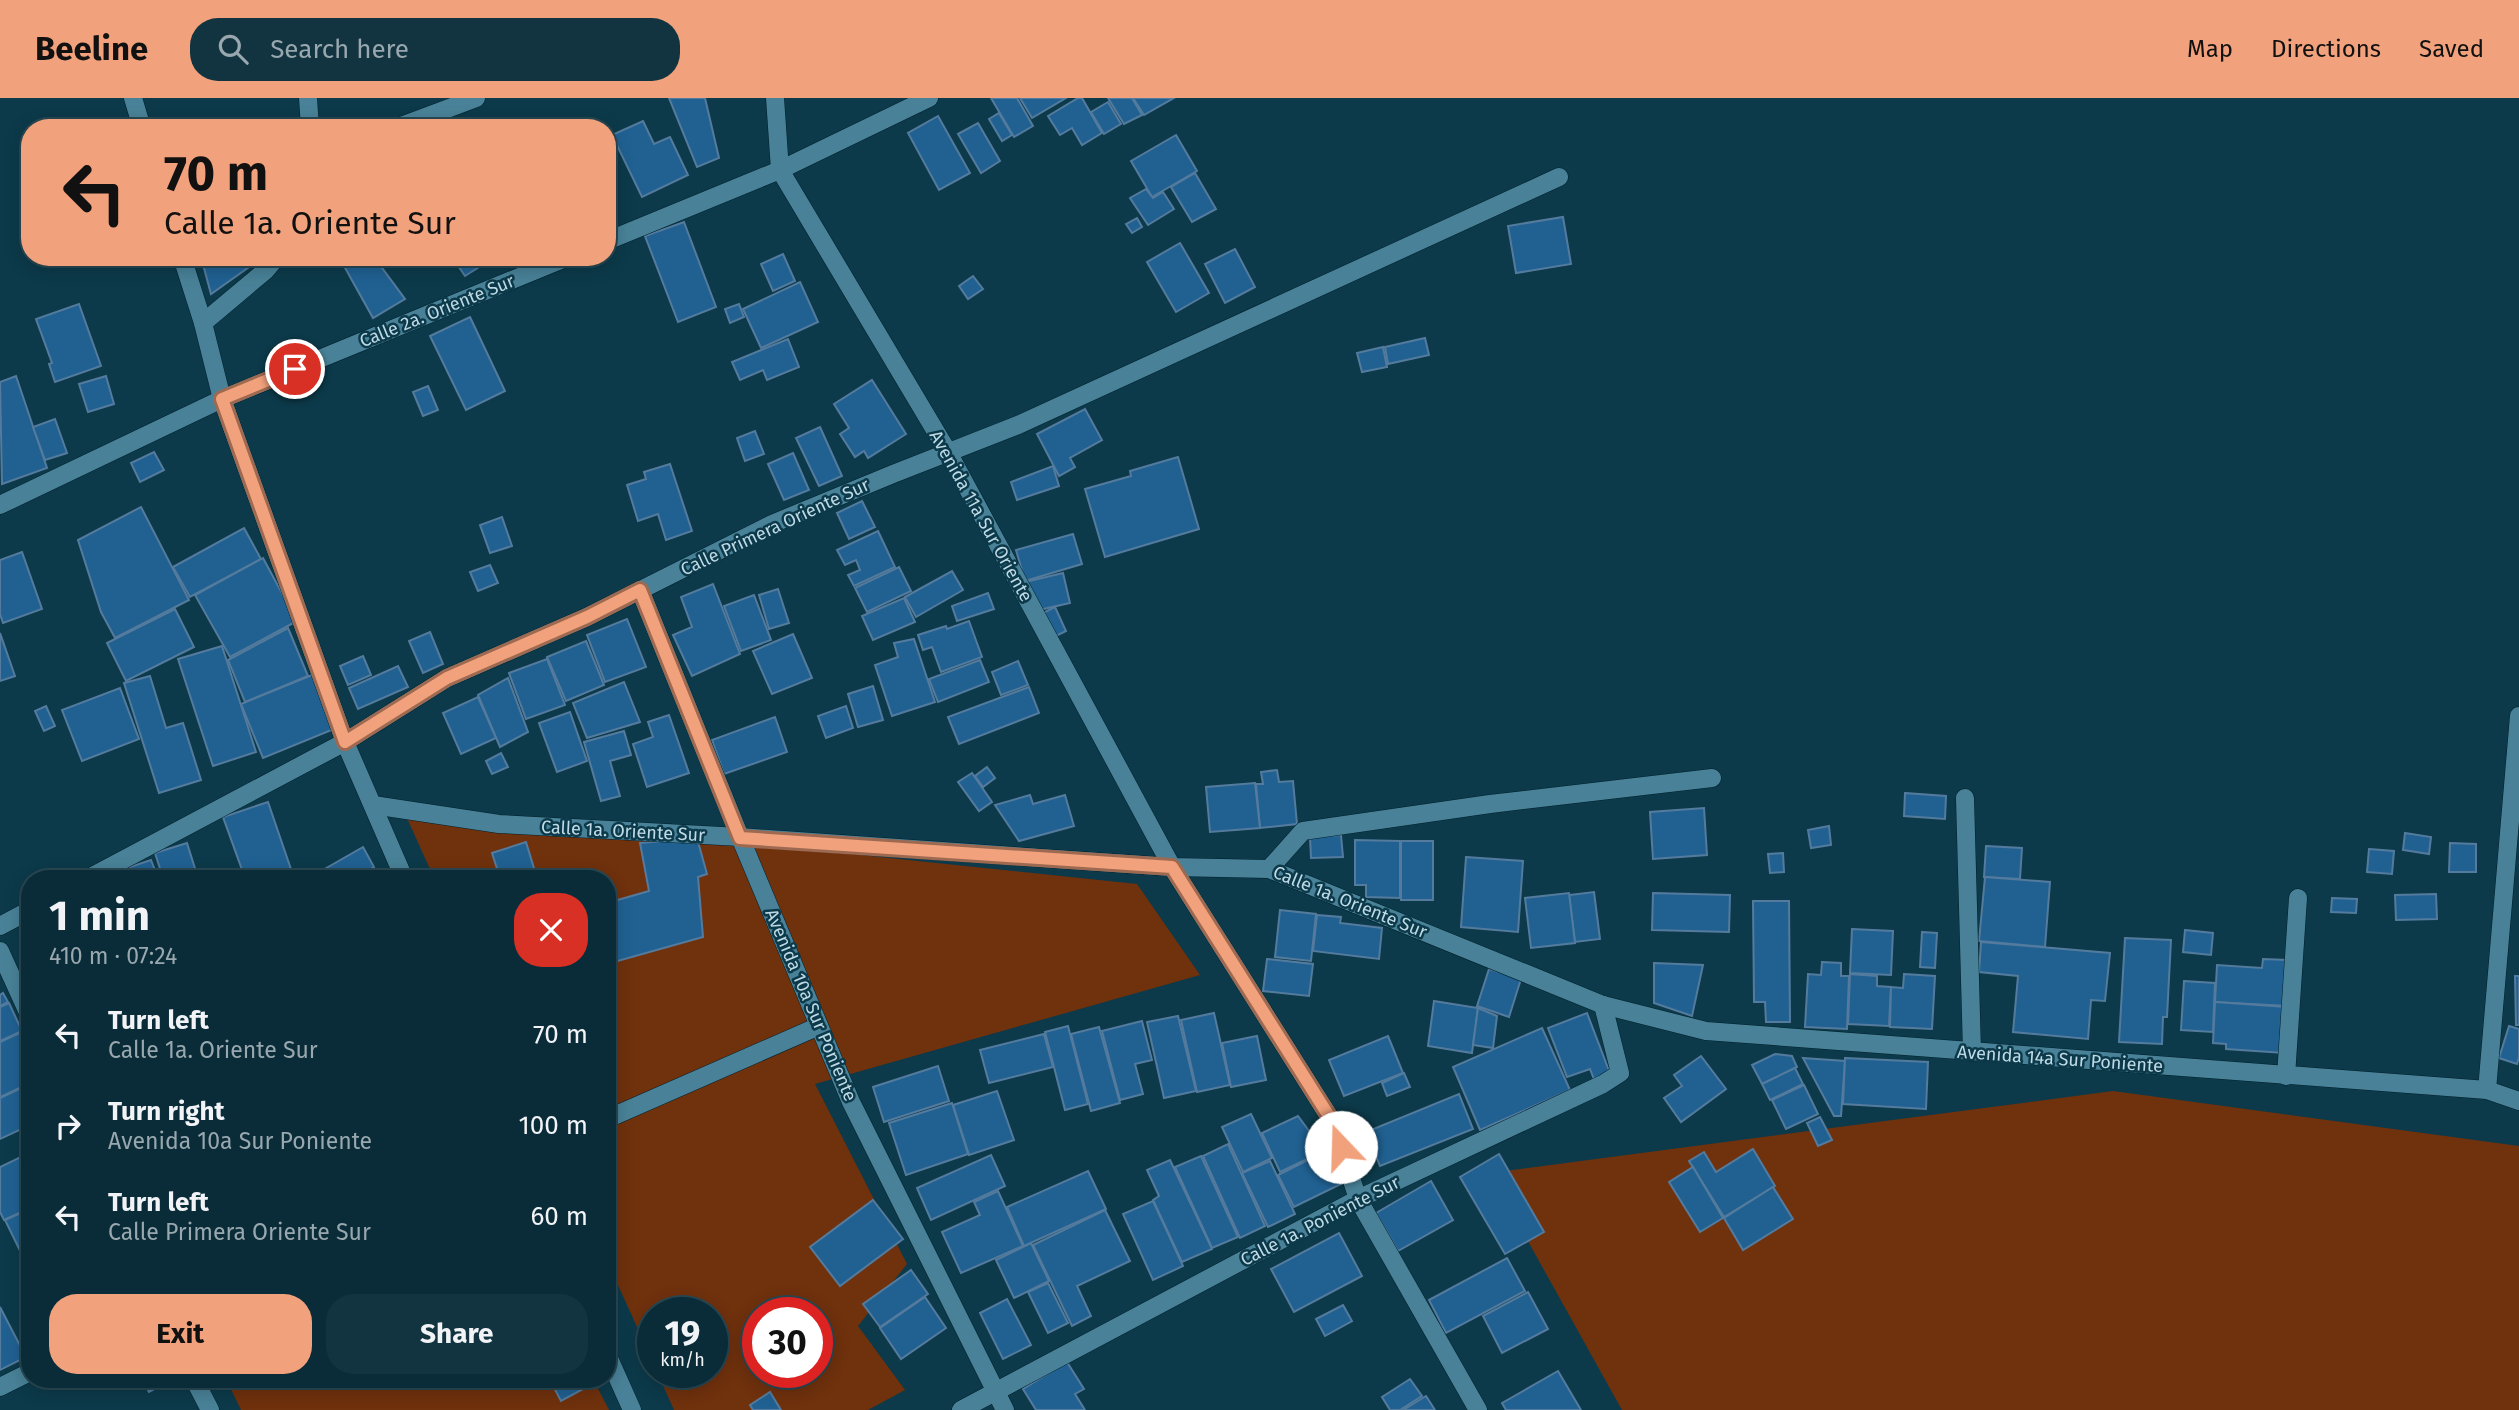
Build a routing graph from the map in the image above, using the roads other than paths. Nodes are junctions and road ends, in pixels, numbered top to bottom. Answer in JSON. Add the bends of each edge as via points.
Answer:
{"nodes":[{"id":1,"x":133,"y":98,"type":"edge"},
{"id":2,"x":308,"y":98,"type":"edge"},
{"id":3,"x":476,"y":98,"type":"edge"},
{"id":4,"x":775,"y":98,"type":"edge"},
{"id":5,"x":929,"y":98,"type":"edge"},
{"id":6,"x":139,"y":119,"type":"edge"},
{"id":7,"x":309,"y":119,"type":"edge"},
{"id":8,"x":420,"y":119,"type":"edge"},
{"id":9,"x":780,"y":170,"type":"junction"},
{"id":10,"x":1559,"y":177,"type":"dead end"},
{"id":11,"x":616,"y":237,"type":"edge"},
{"id":12,"x":185,"y":266,"type":"edge"},
{"id":13,"x":269,"y":266,"type":"edge"},
{"id":14,"x":546,"y":266,"type":"edge"},
{"id":15,"x":203,"y":323,"type":"junction"},
{"id":16,"x":222,"y":399,"type":"junction"},
{"id":17,"x":948,"y":452,"type":"junction"},
{"id":18,"x":0,"y":505,"type":"edge"},
{"id":19,"x":640,"y":590,"type":"junction"},
{"id":20,"x":2519,"y":716,"type":"edge"},
{"id":21,"x":345,"y":742,"type":"junction"},
{"id":22,"x":1712,"y":778,"type":"dead end"},
{"id":23,"x":1965,"y":798,"type":"dead end"},
{"id":24,"x":373,"y":805,"type":"junction"},
{"id":25,"x":740,"y":838,"type":"junction"},
{"id":26,"x":1172,"y":867,"type":"junction"},
{"id":27,"x":1269,"y":869,"type":"junction"},
{"id":28,"x":104,"y":870,"type":"edge"},
{"id":29,"x":401,"y":870,"type":"edge"},
{"id":30,"x":2298,"y":898,"type":"dead end"},
{"id":31,"x":21,"y":915,"type":"edge"},
{"id":32,"x":0,"y":926,"type":"edge"},
{"id":33,"x":0,"y":951,"type":"edge"},
{"id":34,"x":21,"y":997,"type":"edge"},
{"id":35,"x":1603,"y":1005,"type":"junction"},
{"id":36,"x":819,"y":1026,"type":"junction"},
{"id":37,"x":1972,"y":1052,"type":"junction"},
{"id":38,"x":2286,"y":1076,"type":"junction"},
{"id":39,"x":2487,"y":1090,"type":"junction"},
{"id":40,"x":2519,"y":1101,"type":"edge"},
{"id":41,"x":616,"y":1115,"type":"edge"},
{"id":42,"x":1358,"y":1199,"type":"junction"},
{"id":43,"x":616,"y":1374,"type":"edge"},
{"id":44,"x":21,"y":1376,"type":"edge"},
{"id":45,"x":0,"y":1387,"type":"edge"},
{"id":46,"x":199,"y":1388,"type":"edge"},
{"id":47,"x":995,"y":1392,"type":"junction"},
{"id":48,"x":210,"y":1410,"type":"edge"},
{"id":49,"x":632,"y":1410,"type":"edge"},
{"id":50,"x":961,"y":1410,"type":"edge"},
{"id":51,"x":1005,"y":1410,"type":"edge"},
{"id":52,"x":1478,"y":1410,"type":"edge"}],
"edges":[{"from":1,"to":6,"type":"street"},
{"from":2,"to":7,"type":"street"},
{"from":3,"to":8,"type":"street"},
{"from":4,"to":9,"type":"street"},
{"from":5,"to":9,"type":"street"},
{"from":9,"to":11,"type":"street"},
{"from":9,"to":17,"type":"street","name":"Avenida 11a Sur Oriente"},
{"from":10,"to":17,"type":"street","name":"Calle Primera Oriente Sur","via":[[1017,425]]},
{"from":12,"to":15,"type":"street"},
{"from":13,"to":15,"type":"street"},
{"from":14,"to":16,"type":"street","name":"Calle 2a. Oriente Sur"},
{"from":15,"to":16,"type":"street"},
{"from":16,"to":18,"type":"street","name":"Calle 2a. Oriente Sur"},
{"from":16,"to":21,"type":"street"},
{"from":17,"to":19,"type":"street","name":"Calle Primera Oriente Sur","via":[[772,524]]},
{"from":17,"to":26,"type":"street","name":"Avenida 11a Sur Oriente"},
{"from":19,"to":21,"type":"street","name":"Calle Primera Oriente Sur","via":[[447,678]]},
{"from":19,"to":25,"type":"street","name":"Avenida 10a Sur Poniente"},
{"from":20,"to":39,"type":"street"},
{"from":21,"to":24,"type":"street"},
{"from":21,"to":28,"type":"street"},
{"from":22,"to":27,"type":"street","via":[[1303,831]]},
{"from":23,"to":37,"type":"street"},
{"from":24,"to":25,"type":"street","name":"Calle 1a. Oriente Sur","via":[[499,824]]},
{"from":24,"to":29,"type":"street"},
{"from":25,"to":26,"type":"street","name":"Calle 1a. Oriente Sur"},
{"from":25,"to":36,"type":"street","name":"Avenida 10a Sur Poniente"},
{"from":26,"to":27,"type":"street","name":"Calle 1a. Oriente Sur"},
{"from":26,"to":42,"type":"street","name":"Avenida 11a Sur Oriente","via":[[1332,1121]]},
{"from":27,"to":35,"type":"street","name":"Calle 1a. Oriente Sur"},
{"from":30,"to":38,"type":"street"},
{"from":31,"to":32,"type":"street"},
{"from":33,"to":34,"type":"street"},
{"from":35,"to":37,"type":"street","name":"Avenida 14a Sur Poniente","via":[[1706,1031]]},
{"from":35,"to":42,"type":"street","name":"Calle 1a. Poniente Sur","via":[[1620,1073]]},
{"from":36,"to":41,"type":"street"},
{"from":36,"to":47,"type":"street","name":"Avenida 10a Sur Poniente","via":[[851,1102]]},
{"from":37,"to":38,"type":"street","name":"Avenida 14a Sur Poniente"},
{"from":38,"to":39,"type":"street","name":"Avenida 14a Sur Poniente"},
{"from":39,"to":40,"type":"street","name":"Avenida 14a Sur Poniente"},
{"from":42,"to":47,"type":"street","name":"Calle 1a. Poniente Sur"},
{"from":42,"to":52,"type":"street","name":"Avenida 11a Sur Oriente"},
{"from":43,"to":49,"type":"street"},
{"from":44,"to":45,"type":"street"},
{"from":46,"to":48,"type":"street"},
{"from":47,"to":50,"type":"street","name":"Calle 1a. Poniente Sur"},
{"from":47,"to":51,"type":"street","name":"Avenida 10a Sur Poniente"}]}
